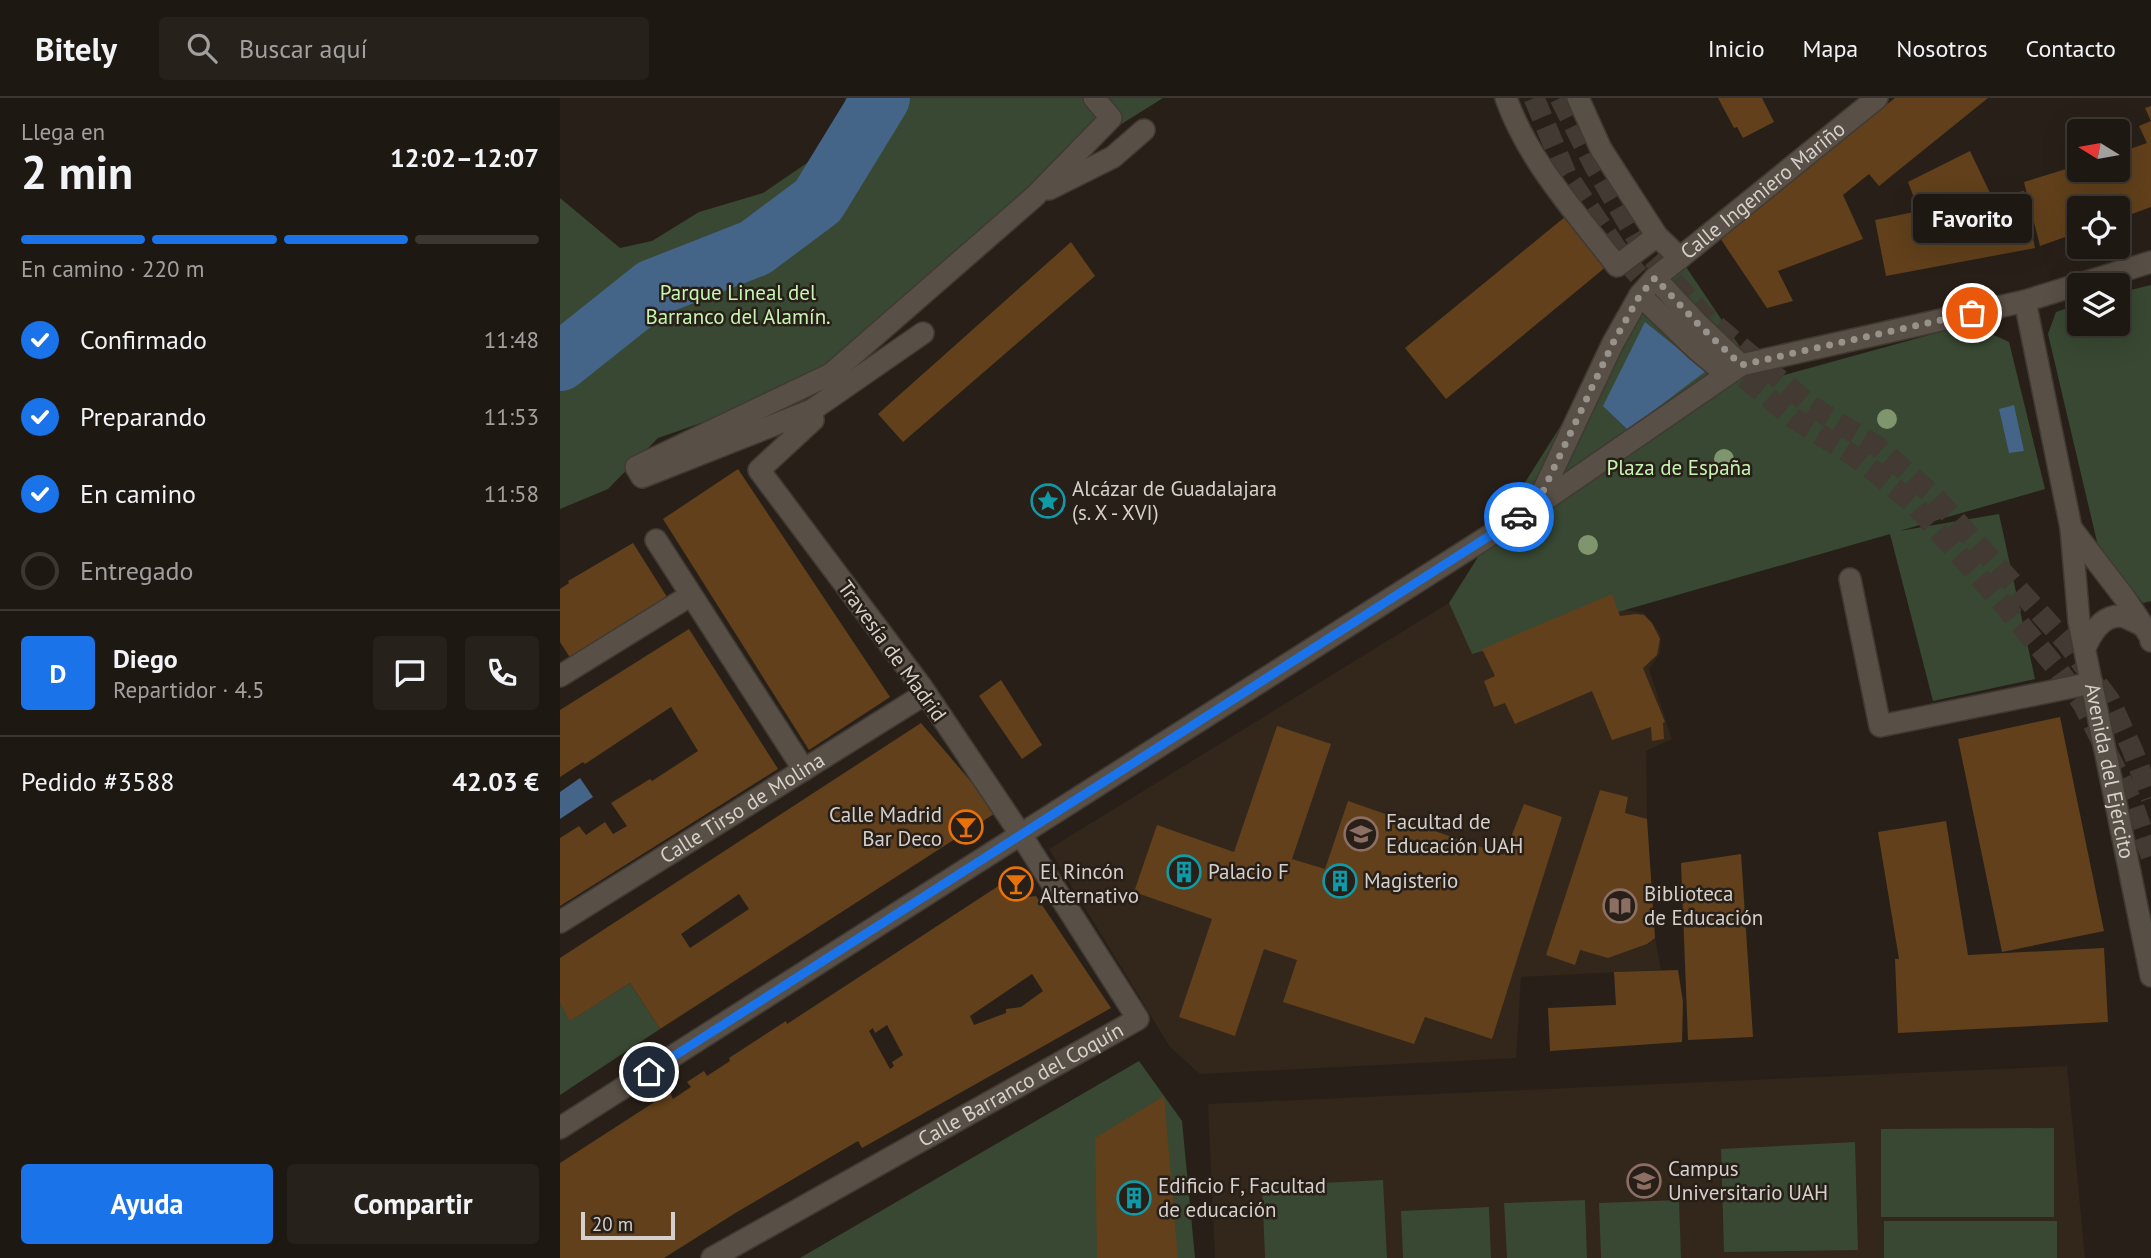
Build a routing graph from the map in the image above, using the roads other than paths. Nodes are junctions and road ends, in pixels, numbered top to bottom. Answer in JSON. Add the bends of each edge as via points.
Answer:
{"nodes":[{"id":1,"x":1094,"y":98,"type":"edge"},
{"id":2,"x":1506,"y":98,"type":"edge"},
{"id":3,"x":1578,"y":98,"type":"edge"},
{"id":4,"x":1877,"y":98,"type":"edge"},
{"id":5,"x":1144,"y":130,"type":"dead end"},
{"id":6,"x":1035,"y":197,"type":"junction"},
{"id":7,"x":1657,"y":236,"type":"junction"},
{"id":8,"x":1680,"y":258,"type":"junction"},
{"id":9,"x":2151,"y":262,"type":"edge"},
{"id":10,"x":1655,"y":278,"type":"junction"},
{"id":11,"x":1640,"y":295,"type":"junction"},
{"id":12,"x":2025,"y":301,"type":"junction"},
{"id":13,"x":923,"y":333,"type":"dead end"},
{"id":14,"x":1734,"y":369,"type":"junction"},
{"id":15,"x":812,"y":410,"type":"junction"},
{"id":16,"x":1536,"y":506,"type":"junction"},
{"id":17,"x":2071,"y":528,"type":"junction"},
{"id":18,"x":656,"y":540,"type":"dead end"},
{"id":19,"x":1850,"y":579,"type":"dead end"},
{"id":20,"x":691,"y":595,"type":"junction"},
{"id":21,"x":2147,"y":633,"type":"edge"},
{"id":22,"x":2085,"y":648,"type":"junction"},
{"id":23,"x":560,"y":676,"type":"edge"},
{"id":24,"x":2092,"y":683,"type":"junction"},
{"id":25,"x":923,"y":690,"type":"junction"},
{"id":26,"x":804,"y":770,"type":"junction"},
{"id":27,"x":1021,"y":835,"type":"junction"},
{"id":28,"x":560,"y":922,"type":"edge"},
{"id":29,"x":2151,"y":976,"type":"edge"},
{"id":30,"x":560,"y":1128,"type":"edge"},
{"id":31,"x":712,"y":1258,"type":"edge"}],
"edges":[{"from":1,"to":6,"type":"street","via":[[1111,118]]},
{"from":2,"to":7,"type":"street","via":[[1541,165],[1617,266]]},
{"from":3,"to":7,"type":"street","via":[[1601,149]]},
{"from":4,"to":8,"type":"street","name":"Calle Ingeniero Mariño"},
{"from":5,"to":6,"type":"street","via":[[1113,157]]},
{"from":6,"to":15,"type":"street","via":[[831,374],[635,467],[642,477]]},
{"from":7,"to":8,"type":"street"},
{"from":8,"to":10,"type":"street","name":"Calle Ingeniero Mariño"},
{"from":9,"to":12,"type":"street"},
{"from":10,"to":11,"type":"street","name":"Calle Ingeniero Mariño"},
{"from":10,"to":14,"type":"street"},
{"from":11,"to":14,"type":"street","via":[[1697,350]]},
{"from":11,"to":16,"type":"street","name":"Calle Ingeniero Mariño"},
{"from":12,"to":14,"type":"street"},
{"from":12,"to":17,"type":"street","name":"Avenida del Ejército"},
{"from":13,"to":15,"type":"street"},
{"from":14,"to":16,"type":"street"},
{"from":15,"to":25,"type":"street","name":"Travesía de Madrid","via":[[813,420],[758,470]]},
{"from":16,"to":27,"type":"street"},
{"from":17,"to":21,"type":"street","name":"Avenida del Ejército"},
{"from":17,"to":22,"type":"street","name":"Avenida del Ejército"},
{"from":18,"to":20,"type":"street"},
{"from":19,"to":24,"type":"street","via":[[1880,726]]},
{"from":20,"to":23,"type":"street"},
{"from":20,"to":26,"type":"street"},
{"from":21,"to":22,"type":"street","name":"Avenida del Ejército","via":[[2121,616],[2105,620],[2092,632]]},
{"from":22,"to":24,"type":"street","name":"Avenida del Ejército"},
{"from":24,"to":29,"type":"street","name":"Avenida del Ejército"},
{"from":25,"to":26,"type":"street","name":"Calle Tirso de Molina"},
{"from":25,"to":27,"type":"street","name":"Travesía de Madrid"},
{"from":26,"to":28,"type":"street","name":"Calle Tirso de Molina"},
{"from":27,"to":30,"type":"street"},
{"from":27,"to":31,"type":"street","name":"Calle Barranco del Coquín","via":[[1138,1019]]}]}
